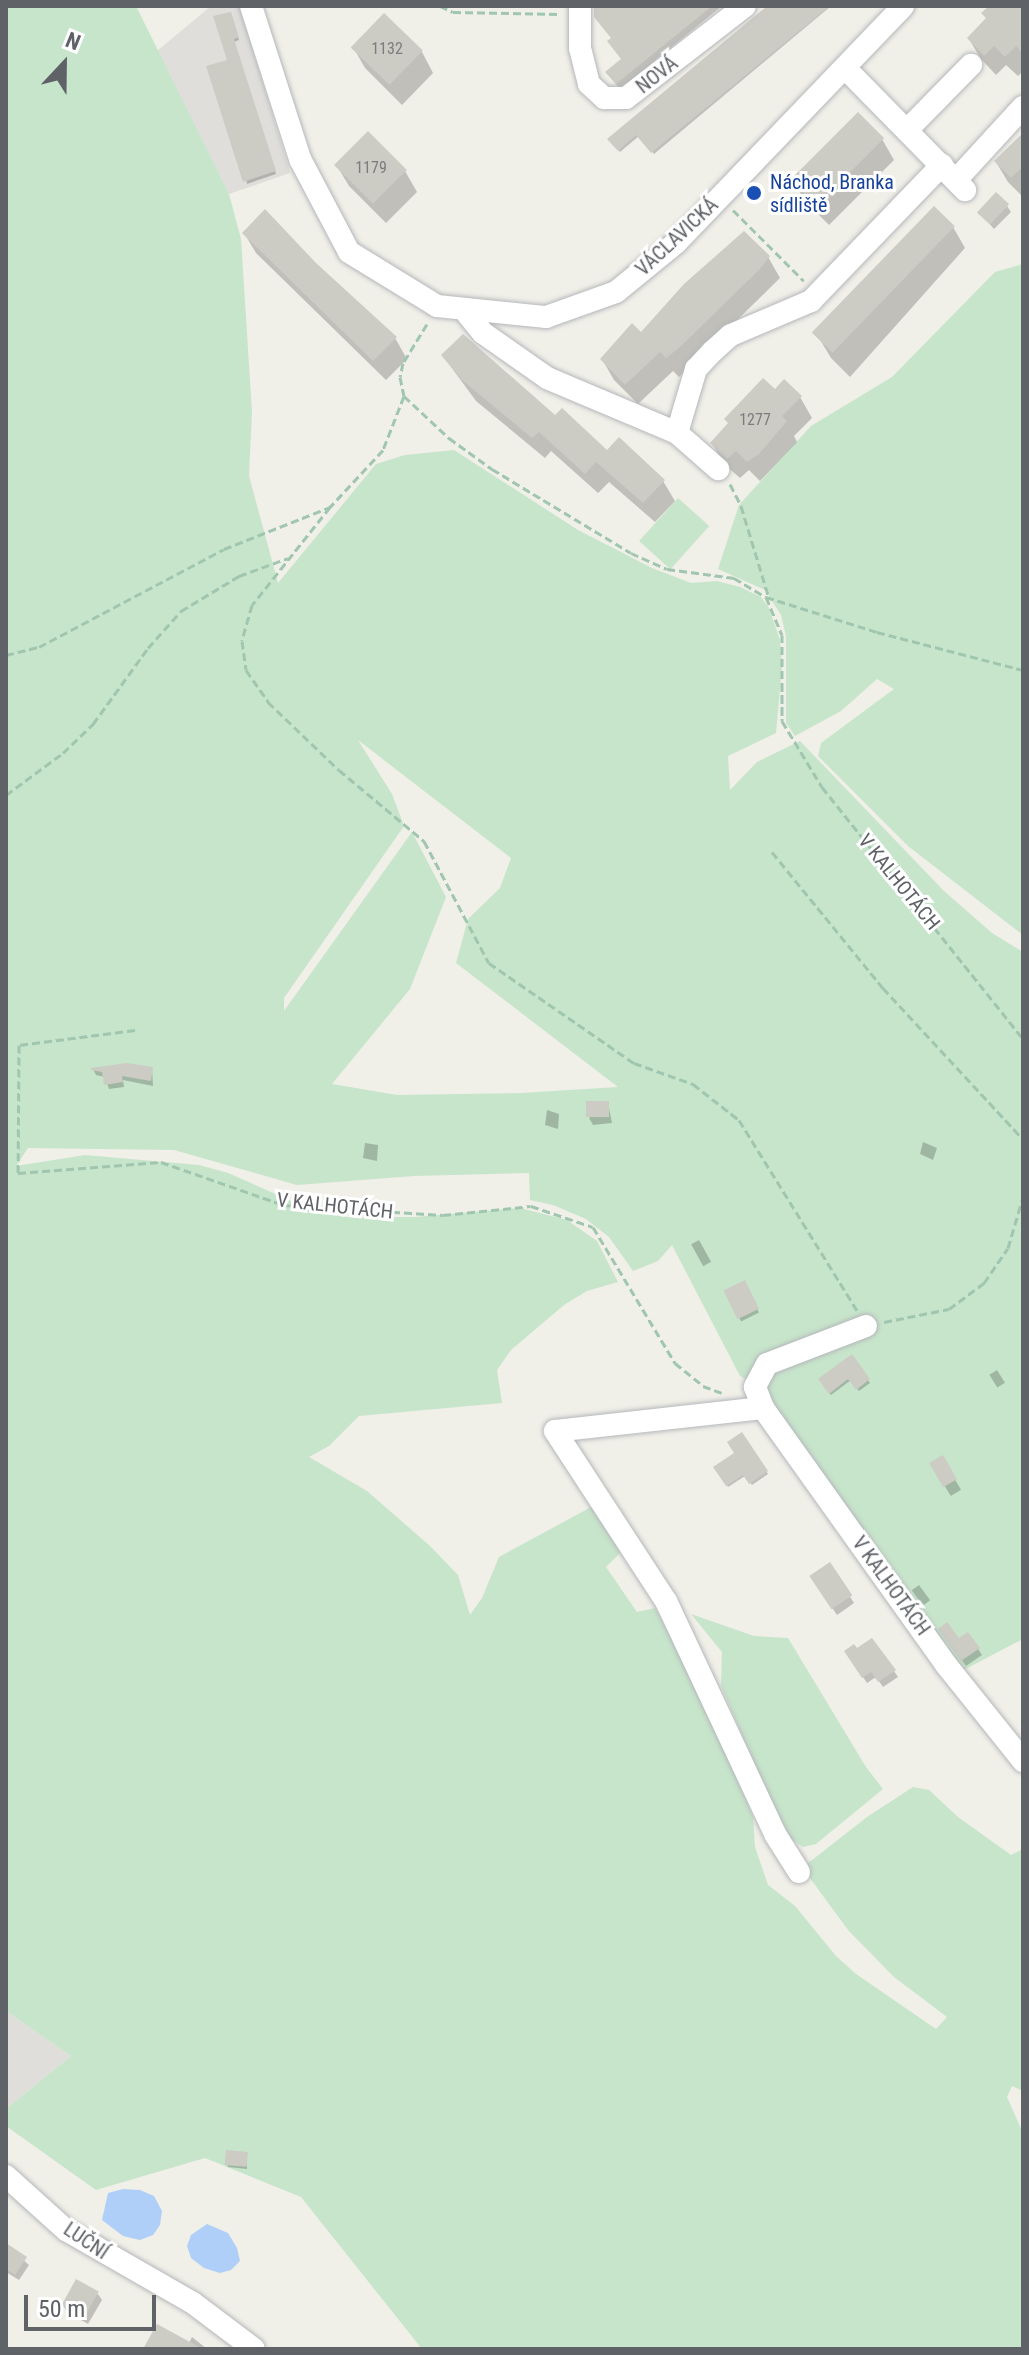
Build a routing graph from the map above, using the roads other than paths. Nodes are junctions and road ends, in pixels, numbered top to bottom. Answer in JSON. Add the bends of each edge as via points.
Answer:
{"nodes":[{"id":1,"x":745,"y":6,"type":"edge"},
{"id":2,"x":903,"y":6,"type":"edge"},
{"id":3,"x":579,"y":10,"type":"edge"},
{"id":4,"x":253,"y":12,"type":"edge"},
{"id":5,"x":971,"y":65,"type":"dead end"},
{"id":6,"x":846,"y":69,"type":"junction"},
{"id":7,"x":1023,"y":107,"type":"edge"},
{"id":8,"x":908,"y":129,"type":"junction"},
{"id":9,"x":954,"y":178,"type":"junction"},
{"id":10,"x":471,"y":306,"type":"junction"},
{"id":11,"x":677,"y":433,"type":"junction"},
{"id":12,"x":718,"y":469,"type":"road end"},
{"id":13,"x":866,"y":1326,"type":"road end"},
{"id":14,"x":763,"y":1408,"type":"junction"},
{"id":15,"x":1023,"y":1761,"type":"edge"},
{"id":16,"x":799,"y":1872,"type":"dead end"},
{"id":17,"x":6,"y":2176,"type":"edge"},
{"id":18,"x":254,"y":2349,"type":"edge"}],
"edges":[{"from":1,"to":3,"type":"street","name":"NOVÁ","via":[[626,98],[604,98],[589,84],[580,48]]},
{"from":2,"to":6,"type":"street","name":"VÁCLAVICKÁ"},
{"from":4,"to":10,"type":"street","name":"VÁCLAVICKÁ","via":[[300,159],[349,252],[437,306]]},
{"from":5,"to":8,"type":"street"},
{"from":6,"to":8,"type":"street"},
{"from":6,"to":10,"type":"street","name":"VÁCLAVICKÁ","via":[[676,243],[616,292],[546,317]]},
{"from":7,"to":9,"type":"street"},
{"from":8,"to":9,"type":"street"},
{"from":9,"to":11,"type":"street","via":[[811,301],[731,335],[713,351],[696,369]]},
{"from":10,"to":11,"type":"street","via":[[483,333],[547,378]]},
{"from":11,"to":12,"type":"street"},
{"from":13,"to":14,"type":"street","via":[[767,1364],[755,1387]]},
{"from":14,"to":15,"type":"street","name":"V KALHOTÁCH","via":[[947,1666]]},
{"from":14,"to":16,"type":"street","via":[[555,1431],[666,1601],[775,1834]]},
{"from":17,"to":18,"type":"street","name":"LUČNÍ","via":[[66,2230],[193,2303]]}]}
